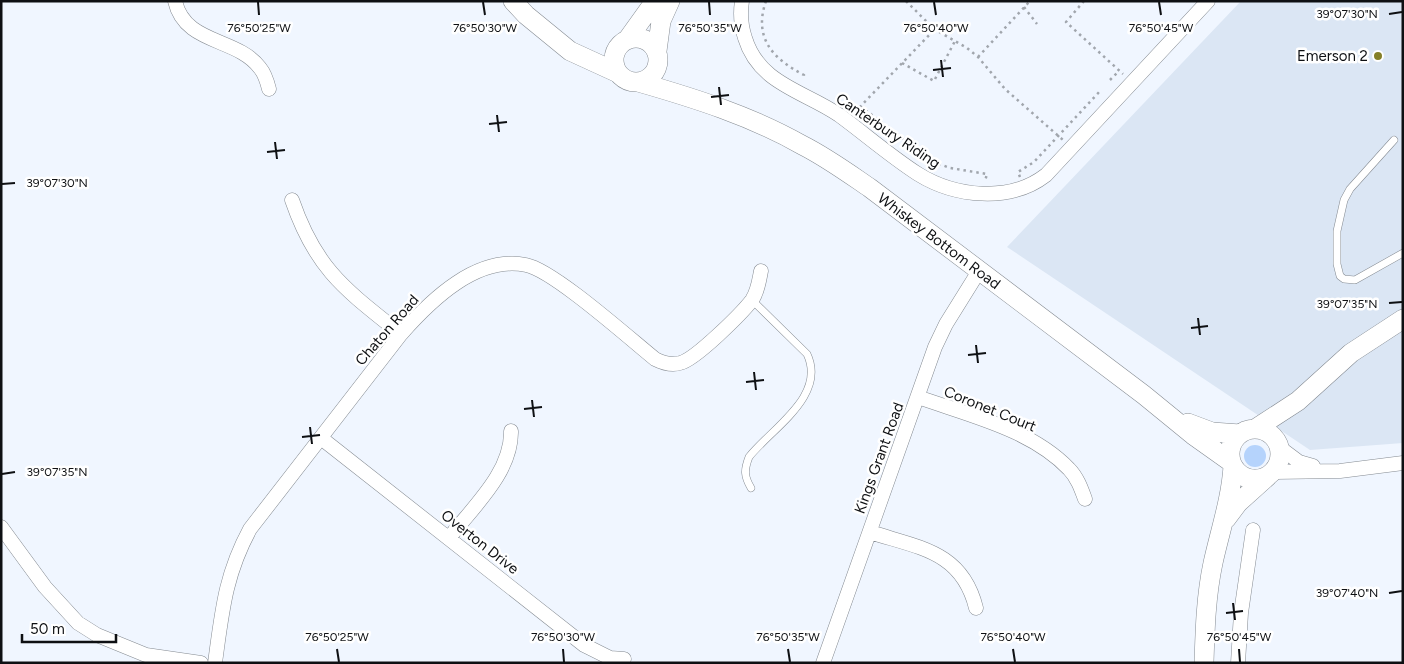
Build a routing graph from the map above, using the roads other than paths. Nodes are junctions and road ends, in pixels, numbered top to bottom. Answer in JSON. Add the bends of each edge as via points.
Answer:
{"nodes":[{"id":1,"x":175,"y":1,"type":"edge"},
{"id":2,"x":513,"y":1,"type":"edge"},
{"id":3,"x":656,"y":1,"type":"edge"},
{"id":4,"x":670,"y":1,"type":"edge"},
{"id":5,"x":742,"y":1,"type":"edge"},
{"id":6,"x":1208,"y":1,"type":"edge"},
{"id":7,"x":554,"y":37,"type":"junction"},
{"id":8,"x":624,"y":41,"type":"junction"},
{"id":9,"x":658,"y":55,"type":"junction"},
{"id":10,"x":618,"y":73,"type":"junction"},
{"id":11,"x":638,"y":82,"type":"junction"},
{"id":12,"x":270,"y":89,"type":"dead end"},
{"id":13,"x":690,"y":98,"type":"junction"},
{"id":14,"x":1394,"y":140,"type":"dead end"},
{"id":15,"x":292,"y":200,"type":"dead end"},
{"id":16,"x":1403,"y":253,"type":"edge"},
{"id":17,"x":762,"y":271,"type":"dead end"},
{"id":18,"x":979,"y":271,"type":"junction"},
{"id":19,"x":752,"y":300,"type":"junction"},
{"id":20,"x":1403,"y":319,"type":"edge"},
{"id":21,"x":401,"y":334,"type":"junction"},
{"id":22,"x":918,"y":397,"type":"junction"},
{"id":23,"x":1298,"y":400,"type":"junction"},
{"id":24,"x":1169,"y":415,"type":"junction"},
{"id":25,"x":511,"y":431,"type":"dead end"},
{"id":26,"x":1248,"y":432,"type":"junction"},
{"id":27,"x":321,"y":438,"type":"junction"},
{"id":28,"x":1278,"y":445,"type":"junction"},
{"id":29,"x":1403,"y":463,"type":"edge"},
{"id":30,"x":1232,"y":464,"type":"junction"},
{"id":31,"x":1325,"y":470,"type":"junction"},
{"id":32,"x":1271,"y":474,"type":"junction"},
{"id":33,"x":751,"y":488,"type":"dead end"},
{"id":34,"x":1085,"y":499,"type":"dead end"},
{"id":35,"x":1224,"y":523,"type":"junction"},
{"id":36,"x":2,"y":529,"type":"edge"},
{"id":37,"x":1252,"y":530,"type":"dead end"},
{"id":38,"x":870,"y":532,"type":"junction"},
{"id":39,"x":449,"y":538,"type":"junction"},
{"id":40,"x":976,"y":608,"type":"dead end"},
{"id":41,"x":624,"y":659,"type":"dead end"},
{"id":42,"x":201,"y":663,"type":"edge"},
{"id":43,"x":215,"y":663,"type":"edge"},
{"id":44,"x":823,"y":663,"type":"edge"},
{"id":45,"x":1204,"y":663,"type":"edge"},
{"id":46,"x":1238,"y":663,"type":"edge"}],
"edges":[{"from":1,"to":12,"type":"street","via":[[190,28],[254,61],[261,68]]},
{"from":2,"to":7,"type":"street","via":[[526,16]]},
{"from":3,"to":8,"type":"street"},
{"from":4,"to":9,"type":"street","via":[[661,21]]},
{"from":5,"to":6,"type":"street","name":"Canterbury Riding","via":[[742,29],[763,71],[847,120],[917,174],[933,182],[988,194],[1005,194],[1034,184]]},
{"from":7,"to":8,"type":"street","via":[[595,49]]},
{"from":7,"to":10,"type":"street","via":[[570,51]]},
{"from":8,"to":9,"type":"street","via":[[644,38]]},
{"from":8,"to":10,"type":"street","via":[[614,57]]},
{"from":9,"to":11,"type":"street","via":[[654,75]]},
{"from":9,"to":13,"type":"street","name":"Whiskey Bottom Road","via":[[670,81]]},
{"from":10,"to":11,"type":"street","via":[[629,81]]},
{"from":11,"to":13,"type":"street","name":"Whiskey Bottom Road"},
{"from":13,"to":18,"type":"street","name":"Whiskey Bottom Road","via":[[749,119],[803,145],[870,188]]},
{"from":14,"to":16,"type":"lane","via":[[1347,193],[1337,231],[1338,271],[1344,279],[1355,280]]},
{"from":15,"to":21,"type":"street","via":[[309,243],[324,266],[342,286]]},
{"from":17,"to":19,"type":"street","name":"Chaton Road"},
{"from":18,"to":22,"type":"street","name":"Kings Grant Road","via":[[946,324]]},
{"from":18,"to":24,"type":"street","name":"Whiskey Bottom Road"},
{"from":19,"to":21,"type":"street","name":"Chaton Road","via":[[695,356],[681,363],[663,364],[553,278],[527,265],[496,264],[479,270],[438,297]]},
{"from":19,"to":33,"type":"lane","via":[[807,354],[812,374],[801,402],[749,457],[745,478]]},
{"from":20,"to":23,"type":"street","via":[[1350,353]]},
{"from":21,"to":27,"type":"street","name":"Chaton Road"},
{"from":22,"to":34,"type":"street","name":"Coronet Court","via":[[1032,442],[1068,468]]},
{"from":22,"to":38,"type":"street","name":"Kings Grant Road"},
{"from":23,"to":26,"type":"street"},
{"from":23,"to":28,"type":"street"},
{"from":24,"to":26,"type":"street","name":"Whiskey Bottom Road","via":[[1212,432]]},
{"from":24,"to":30,"type":"street","name":"Whiskey Bottom Road"},
{"from":25,"to":39,"type":"street","via":[[511,445],[501,471]]},
{"from":26,"to":28,"type":"street","via":[[1270,434]]},
{"from":26,"to":30,"type":"street","via":[[1231,448]]},
{"from":27,"to":39,"type":"street","name":"Overton Drive"},
{"from":27,"to":43,"type":"street","name":"Chaton Road","via":[[250,529],[241,546],[226,586]]},
{"from":28,"to":31,"type":"street","via":[[1299,462]]},
{"from":28,"to":32,"type":"street","via":[[1280,456]]},
{"from":29,"to":31,"type":"street"},
{"from":30,"to":32,"type":"street","via":[[1243,477],[1252,480]]},
{"from":30,"to":35,"type":"street"},
{"from":31,"to":32,"type":"street"},
{"from":32,"to":35,"type":"street","via":[[1238,503]]},
{"from":35,"to":45,"type":"street","via":[[1207,598]]},
{"from":36,"to":42,"type":"street","via":[[45,587],[78,623],[97,635],[146,655]]},
{"from":37,"to":46,"type":"street","via":[[1240,613]]},
{"from":38,"to":40,"type":"street","via":[[947,560],[966,579]]},
{"from":38,"to":44,"type":"street","name":"Kings Grant Road"},
{"from":39,"to":41,"type":"street","name":"Overton Drive","via":[[584,645],[610,658]]}]}
